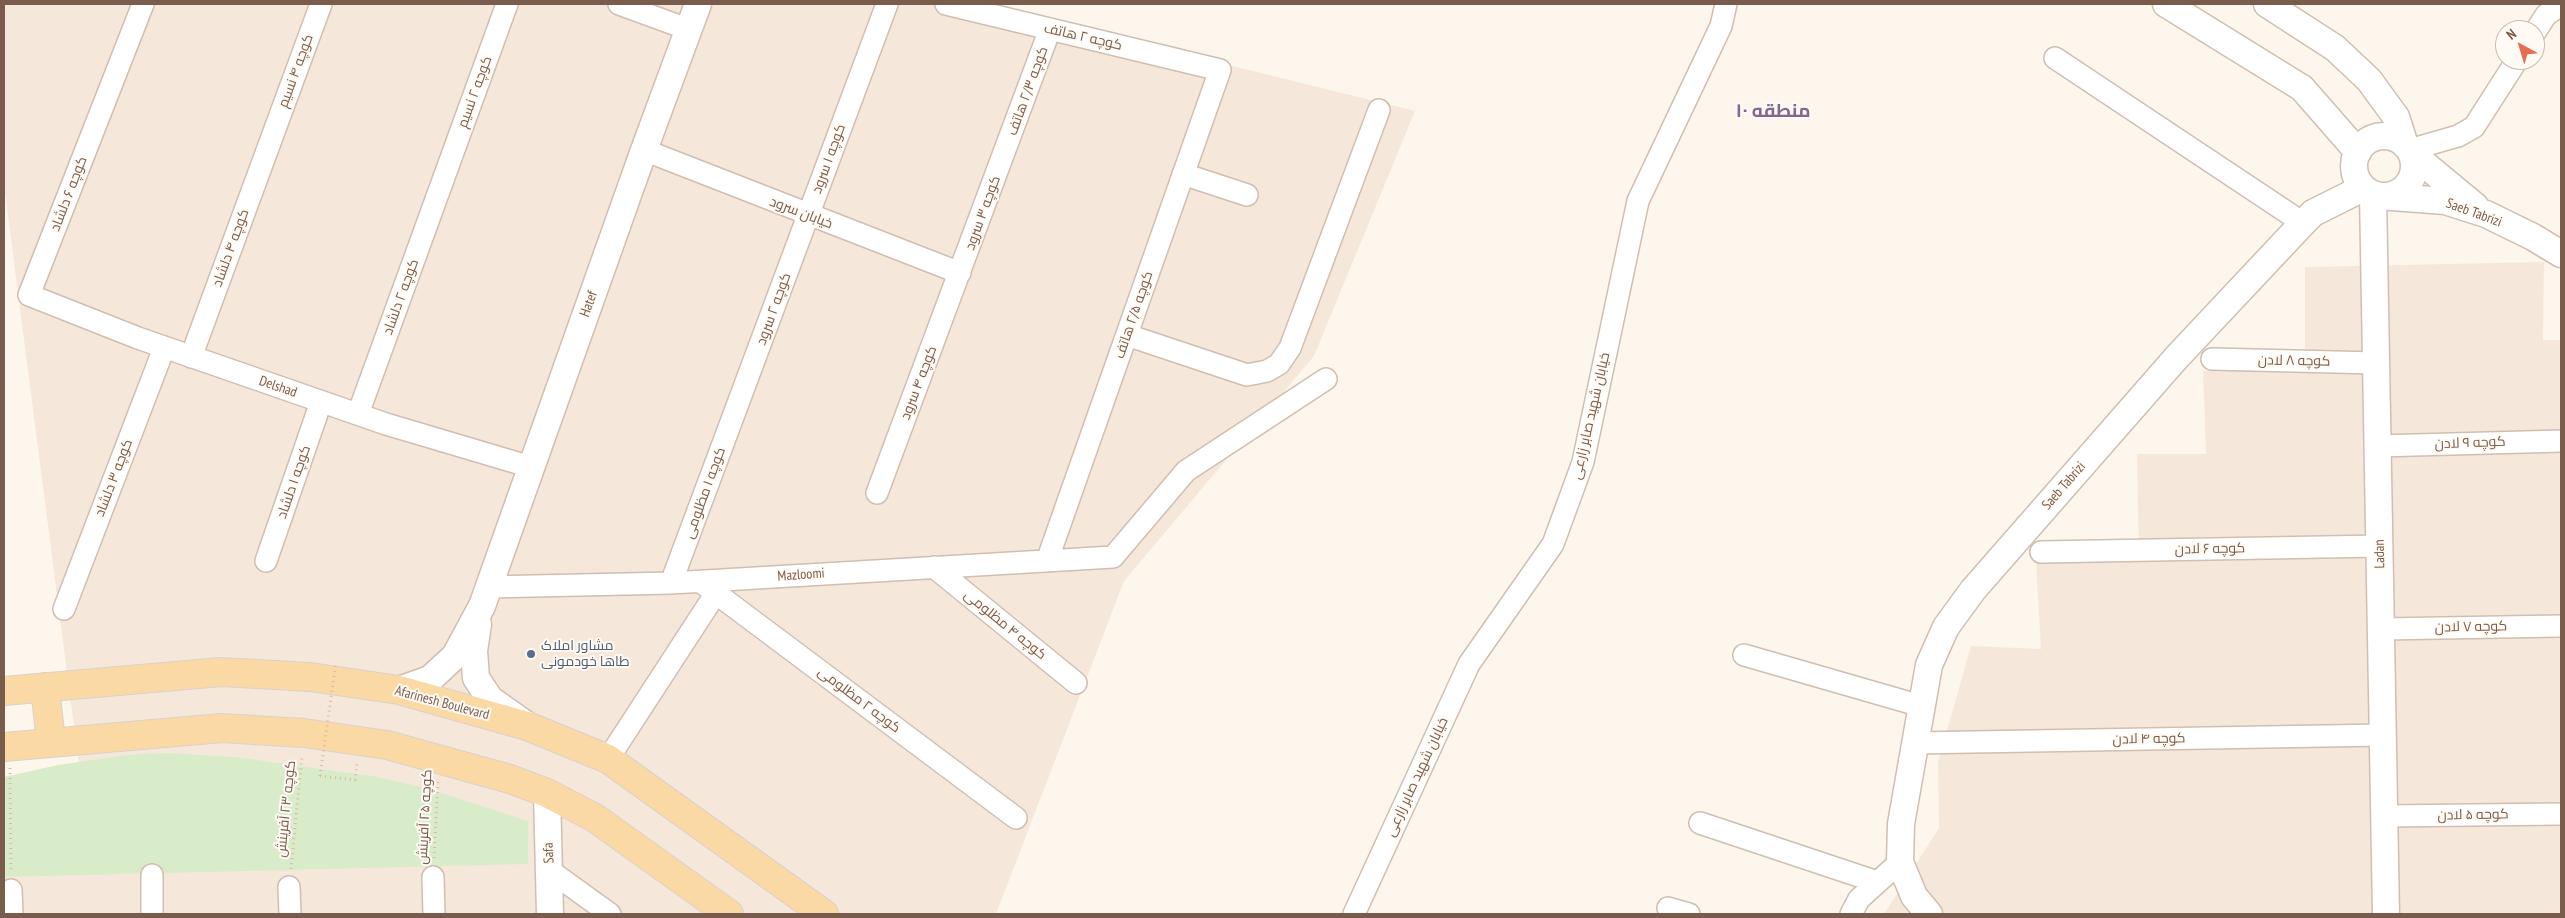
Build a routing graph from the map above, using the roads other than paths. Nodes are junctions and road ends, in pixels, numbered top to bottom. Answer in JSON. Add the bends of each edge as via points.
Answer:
{"nodes":[{"id":1,"x":143,"y":4,"type":"edge"},
{"id":2,"x":321,"y":4,"type":"edge"},
{"id":3,"x":507,"y":4,"type":"edge"},
{"id":4,"x":619,"y":4,"type":"edge"},
{"id":5,"x":698,"y":4,"type":"edge"},
{"id":6,"x":887,"y":4,"type":"edge"},
{"id":7,"x":946,"y":4,"type":"edge"},
{"id":8,"x":1726,"y":4,"type":"edge"},
{"id":9,"x":2166,"y":4,"type":"edge"},
{"id":10,"x":2267,"y":4,"type":"edge"},
{"id":11,"x":2560,"y":5,"type":"edge"},
{"id":12,"x":2543,"y":20,"type":"edge"},
{"id":13,"x":1050,"y":29,"type":"junction"},
{"id":14,"x":690,"y":30,"type":"junction"},
{"id":15,"x":2055,"y":58,"type":"dead end"},
{"id":16,"x":1220,"y":70,"type":"joint"},
{"id":17,"x":2511,"y":70,"type":"edge"},
{"id":18,"x":1378,"y":110,"type":"dead end"},
{"id":19,"x":271,"y":139,"type":"joint"},
{"id":20,"x":2409,"y":149,"type":"junction"},
{"id":21,"x":644,"y":150,"type":"junction"},
{"id":22,"x":1005,"y":152,"type":"joint"},
{"id":23,"x":2357,"y":157,"type":"junction"},
{"id":24,"x":1183,"y":174,"type":"junction"},
{"id":25,"x":443,"y":180,"type":"joint"},
{"id":26,"x":2372,"y":192,"type":"junction"},
{"id":27,"x":1247,"y":195,"type":"dead end"},
{"id":28,"x":2486,"y":214,"type":"junction"},
{"id":29,"x":808,"y":216,"type":"junction"},
{"id":30,"x":2308,"y":218,"type":"junction"},
{"id":31,"x":2561,"y":254,"type":"edge"},
{"id":32,"x":960,"y":273,"type":"junction"},
{"id":33,"x":29,"y":295,"type":"joint"},
{"id":34,"x":1127,"y":334,"type":"junction"},
{"id":35,"x":164,"y":348,"type":"junction"},
{"id":36,"x":191,"y":356,"type":"junction"},
{"id":37,"x":2212,"y":359,"type":"dead end"},
{"id":38,"x":2376,"y":363,"type":"junction"},
{"id":39,"x":1326,"y":379,"type":"dead end"},
{"id":40,"x":321,"y":402,"type":"junction"},
{"id":41,"x":739,"y":402,"type":"joint"},
{"id":42,"x":358,"y":414,"type":"junction"},
{"id":43,"x":2561,"y":441,"type":"edge"},
{"id":44,"x":2378,"y":446,"type":"junction"},
{"id":45,"x":531,"y":467,"type":"junction"},
{"id":46,"x":877,"y":493,"type":"dead end"},
{"id":47,"x":2380,"y":546,"type":"junction"},
{"id":48,"x":2041,"y":552,"type":"dead end"},
{"id":49,"x":1047,"y":561,"type":"junction"},
{"id":50,"x":266,"y":562,"type":"dead end"},
{"id":51,"x":934,"y":568,"type":"junction"},
{"id":52,"x":671,"y":583,"type":"junction"},
{"id":53,"x":708,"y":587,"type":"junction"},
{"id":54,"x":485,"y":597,"type":"junction"},
{"id":55,"x":64,"y":609,"type":"dead end"},
{"id":56,"x":2561,"y":626,"type":"edge"},
{"id":57,"x":2381,"y":629,"type":"junction"},
{"id":58,"x":1744,"y":655,"type":"dead end"},
{"id":59,"x":1076,"y":682,"type":"dead end"},
{"id":60,"x":45,"y":686,"type":"junction"},
{"id":61,"x":399,"y":690,"type":"junction"},
{"id":62,"x":4,"y":691,"type":"edge"},
{"id":63,"x":1921,"y":706,"type":"junction"},
{"id":64,"x":527,"y":726,"type":"junction"},
{"id":65,"x":2383,"y":735,"type":"junction"},
{"id":66,"x":51,"y":742,"type":"junction"},
{"id":67,"x":1914,"y":743,"type":"junction"},
{"id":68,"x":7,"y":747,"type":"edge"},
{"id":69,"x":608,"y":759,"type":"junction"},
{"id":70,"x":547,"y":793,"type":"junction"},
{"id":71,"x":2561,"y":814,"type":"edge"},
{"id":72,"x":2385,"y":816,"type":"junction"},
{"id":73,"x":1016,"y":818,"type":"dead end"},
{"id":74,"x":1700,"y":823,"type":"dead end"},
{"id":75,"x":1900,"y":862,"type":"junction"},
{"id":76,"x":549,"y":870,"type":"junction"},
{"id":77,"x":152,"y":875,"type":"dead end"},
{"id":78,"x":432,"y":877,"type":"road end"},
{"id":79,"x":1877,"y":882,"type":"junction"},
{"id":80,"x":289,"y":887,"type":"road end"},
{"id":81,"x":11,"y":890,"type":"road end"},
{"id":82,"x":1668,"y":908,"type":"dead end"},
{"id":83,"x":12,"y":914,"type":"edge"},
{"id":84,"x":152,"y":914,"type":"edge"},
{"id":85,"x":290,"y":914,"type":"edge"},
{"id":86,"x":434,"y":914,"type":"edge"},
{"id":87,"x":550,"y":914,"type":"edge"},
{"id":88,"x":610,"y":914,"type":"edge"},
{"id":89,"x":729,"y":914,"type":"edge"},
{"id":90,"x":824,"y":914,"type":"edge"},
{"id":91,"x":1354,"y":914,"type":"edge"},
{"id":92,"x":1689,"y":914,"type":"edge"},
{"id":93,"x":1851,"y":914,"type":"edge"},
{"id":94,"x":1929,"y":914,"type":"edge"},
{"id":95,"x":2386,"y":914,"type":"edge"}],
"edges":[{"from":1,"to":33,"type":"street","name":"کوچه ۶ دلشاد"},
{"from":2,"to":19,"type":"street","name":"کوچه ۴ نسیم"},
{"from":3,"to":25,"type":"street","name":"کوچه ۲ نسیم"},
{"from":4,"to":14,"type":"street"},
{"from":5,"to":14,"type":"street","name":"Hatef"},
{"from":6,"to":29,"type":"street","name":"کوچه ۱ سرود"},
{"from":7,"to":13,"type":"street","name":"کوچه ۲ هاتف"},
{"from":8,"to":91,"type":"street","name":"خیابان شهید صابر زارعی","via":[[1721,26],[1638,201],[1583,462],[1553,544],[1469,664]]},
{"from":9,"to":23,"type":"street","via":[[2302,88]]},
{"from":10,"to":20,"type":"street","via":[[2335,48],[2369,80],[2396,117]]},
{"from":11,"to":12,"type":"street"},
{"from":13,"to":16,"type":"street","name":"کوچه ۲ هاتف"},
{"from":13,"to":22,"type":"street","name":"کوچه ۲/۳ هاتف"},
{"from":14,"to":21,"type":"street","name":"Hatef"},
{"from":15,"to":30,"type":"street"},
{"from":16,"to":24,"type":"street","name":"کوچه ۲/۵ هاتف"},
{"from":17,"to":20,"type":"street","via":[[2474,127],[2458,136]]},
{"from":18,"to":34,"type":"street","via":[[1290,348],[1279,364],[1267,372],[1247,375]]},
{"from":19,"to":36,"type":"street","name":"کوچه ۴ دلشاد"},
{"from":20,"to":23,"type":"street","via":[[2387,136],[2376,137],[2367,142]]},
{"from":20,"to":26,"type":"street","via":[[2414,163],[2411,180],[2397,193]]},
{"from":20,"to":28,"type":"street"},
{"from":21,"to":29,"type":"street","name":"خیابان سرود"},
{"from":21,"to":45,"type":"street","name":"Hatef"},
{"from":22,"to":32,"type":"street","name":"کوچه ۳ سرود"},
{"from":23,"to":26,"type":"street","via":[[2357,179]]},
{"from":23,"to":30,"type":"street"},
{"from":24,"to":27,"type":"street"},
{"from":24,"to":34,"type":"street","name":"کوچه ۲/۵ هاتف"},
{"from":25,"to":42,"type":"street","name":"کوچه ۲ دلشاد"},
{"from":26,"to":28,"type":"street","name":"Saeb Tabrizi","via":[[2445,201]]},
{"from":26,"to":30,"type":"street","name":"Saeb Tabrizi"},
{"from":26,"to":38,"type":"street","name":"Ladan"},
{"from":28,"to":31,"type":"street","name":"Saeb Tabrizi"},
{"from":29,"to":32,"type":"street","name":"خیابان سرود"},
{"from":29,"to":41,"type":"street","name":"کوچه ۲ سرود"},
{"from":30,"to":63,"type":"street","name":"Saeb Tabrizi","via":[[2177,357],[1973,590],[1946,627],[1929,666]]},
{"from":32,"to":46,"type":"street","name":"کوچه ۴ سرود"},
{"from":33,"to":35,"type":"street","name":"Delshad"},
{"from":34,"to":49,"type":"street","name":"کوچه ۲/۵ هاتف"},
{"from":35,"to":36,"type":"street","name":"Delshad"},
{"from":35,"to":55,"type":"street","name":"کوچه ۳ دلشاد"},
{"from":36,"to":40,"type":"street","name":"Delshad"},
{"from":37,"to":38,"type":"street","name":"کوچه ۸ لادن"},
{"from":38,"to":44,"type":"street","name":"Ladan"},
{"from":39,"to":49,"type":"street","name":"Mazloomi","via":[[1186,472],[1113,556]]},
{"from":40,"to":42,"type":"street","name":"Delshad"},
{"from":40,"to":50,"type":"street","name":"کوچه ۱ دلشاد"},
{"from":41,"to":52,"type":"street","name":"کوچه ۱ مظلومی"},
{"from":42,"to":45,"type":"street","name":"Delshad"},
{"from":43,"to":44,"type":"street","name":"کوچه ۹ لادن"},
{"from":44,"to":47,"type":"street","name":"Ladan"},
{"from":45,"to":54,"type":"street","name":"Hatef"},
{"from":47,"to":48,"type":"street","name":"کوچه ۶ لادن"},
{"from":47,"to":57,"type":"street","name":"Ladan"},
{"from":49,"to":51,"type":"street","name":"Mazloomi"},
{"from":51,"to":53,"type":"street","name":"Mazloomi"},
{"from":51,"to":59,"type":"street","name":"کوچه ۴ مظلومی"},
{"from":52,"to":53,"type":"street","name":"Mazloomi"},
{"from":52,"to":54,"type":"street","name":"Mazloomi"},
{"from":53,"to":69,"type":"street"},
{"from":53,"to":73,"type":"street","name":"کوچه ۲ مظلومی"},
{"from":54,"to":61,"type":"street","name":"Hatef","via":[[455,656],[430,679]]},
{"from":54,"to":64,"type":"street","name":"Hatef","via":[[474,651],[476,678],[490,699]]},
{"from":56,"to":57,"type":"street","name":"کوچه ۷ لادن"},
{"from":57,"to":65,"type":"street","name":"Ladan"},
{"from":58,"to":63,"type":"street"},
{"from":60,"to":61,"type":"main road","name":"Afarinesh Boulevard","via":[[221,672],[310,677]]},
{"from":60,"to":62,"type":"main road","name":"Afarinesh Boulevard"},
{"from":60,"to":66,"type":"main road"},
{"from":61,"to":64,"type":"main road","name":"Afarinesh Boulevard"},
{"from":63,"to":67,"type":"street","name":"Saeb Tabrizi"},
{"from":64,"to":69,"type":"main road","name":"Afarinesh Boulevard"},
{"from":65,"to":67,"type":"street","name":"کوچه ۴ لادن"},
{"from":65,"to":72,"type":"street","name":"Ladan"},
{"from":66,"to":68,"type":"main road"},
{"from":66,"to":70,"type":"main road","via":[[222,728],[304,733],[387,745],[510,779]]},
{"from":67,"to":75,"type":"street","name":"Saeb Tabrizi","via":[[1901,824]]},
{"from":69,"to":90,"type":"main road","name":"Afarinesh Boulevard"},
{"from":70,"to":76,"type":"street","name":"Safa"},
{"from":70,"to":89,"type":"main road","via":[[595,818]]},
{"from":71,"to":72,"type":"street","name":"کوچه ۵ لادن"},
{"from":72,"to":95,"type":"street","name":"Ladan"},
{"from":74,"to":79,"type":"street"},
{"from":75,"to":79,"type":"street"},
{"from":75,"to":94,"type":"street","via":[[1914,896]]},
{"from":76,"to":87,"type":"street","name":"Safa"},
{"from":76,"to":88,"type":"street"},
{"from":77,"to":84,"type":"street"},
{"from":78,"to":86,"type":"street"},
{"from":79,"to":93,"type":"street","via":[[1859,899]]},
{"from":80,"to":85,"type":"street"},
{"from":81,"to":83,"type":"street"},
{"from":82,"to":92,"type":"street"}]}
